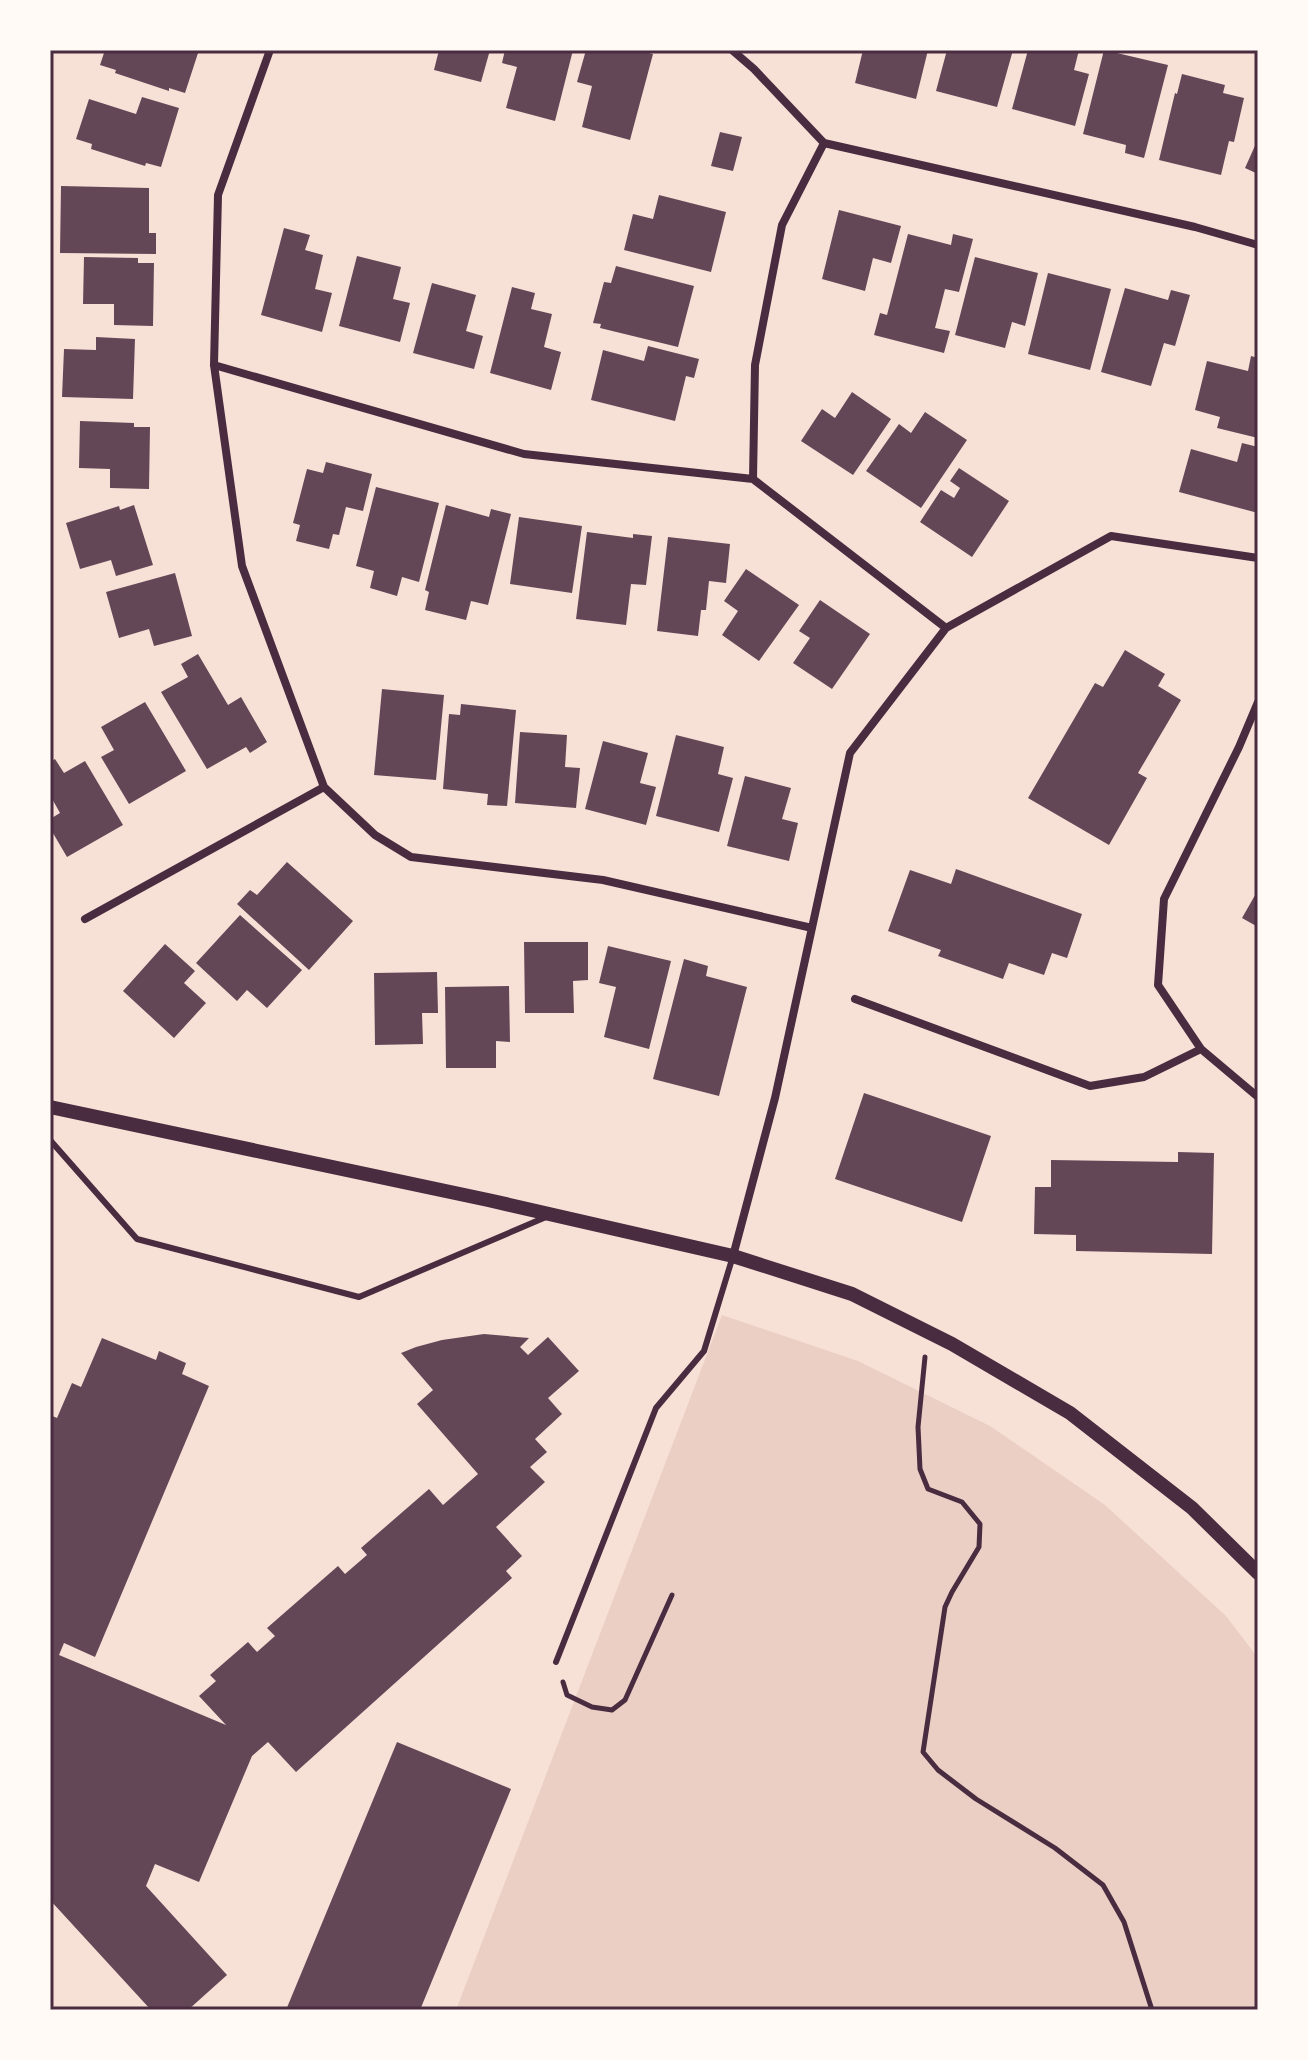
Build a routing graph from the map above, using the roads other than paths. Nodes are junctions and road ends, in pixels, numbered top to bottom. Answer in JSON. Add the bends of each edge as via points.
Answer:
{"nodes":[{"id":1,"x":270,"y":50,"type":"edge"},
{"id":2,"x":732,"y":50,"type":"edge"},
{"id":3,"x":824,"y":143,"type":"junction"},
{"id":4,"x":1258,"y":245,"type":"edge"},
{"id":5,"x":214,"y":365,"type":"junction"},
{"id":6,"x":753,"y":479,"type":"junction"},
{"id":7,"x":1258,"y":558,"type":"edge"},
{"id":8,"x":946,"y":628,"type":"junction"},
{"id":9,"x":1258,"y":702,"type":"edge"},
{"id":10,"x":324,"y":787,"type":"junction"},
{"id":11,"x":85,"y":919,"type":"dead end"},
{"id":12,"x":812,"y":928,"type":"junction"},
{"id":13,"x":855,"y":999,"type":"dead end"},
{"id":14,"x":1201,"y":1049,"type":"junction"},
{"id":15,"x":1258,"y":1097,"type":"edge"},
{"id":16,"x":50,"y":1107,"type":"edge"},
{"id":17,"x":50,"y":1140,"type":"edge"},
{"id":18,"x":552,"y":1214,"type":"junction"},
{"id":19,"x":733,"y":1256,"type":"junction"},
{"id":20,"x":1258,"y":1573,"type":"edge"},
{"id":21,"x":556,"y":1662,"type":"road end"}],
"edges":[{"from":1,"to":5,"type":"street","via":[[218,195]]},
{"from":2,"to":3,"type":"street"},
{"from":3,"to":4,"type":"street"},
{"from":3,"to":6,"type":"street","via":[[782,225],[755,365]]},
{"from":5,"to":6,"type":"street","via":[[524,454]]},
{"from":5,"to":10,"type":"street","via":[[242,566]]},
{"from":6,"to":8,"type":"street"},
{"from":7,"to":8,"type":"street","via":[[1111,536]]},
{"from":8,"to":12,"type":"street","via":[[850,753]]},
{"from":9,"to":14,"type":"street","via":[[1164,899],[1158,985]]},
{"from":10,"to":11,"type":"street"},
{"from":10,"to":12,"type":"street","via":[[375,835],[411,857],[603,880]]},
{"from":12,"to":19,"type":"street"},
{"from":13,"to":14,"type":"street","via":[[1090,1086],[1144,1077]]},
{"from":14,"to":15,"type":"street"},
{"from":16,"to":18,"type":"street"},
{"from":17,"to":18,"type":"lane","via":[[137,1239],[359,1297]]},
{"from":18,"to":19,"type":"street"},
{"from":19,"to":20,"type":"street","via":[[852,1294],[952,1344],[1070,1413],[1192,1508]]},
{"from":19,"to":21,"type":"lane","via":[[704,1351],[656,1408]]}]}
